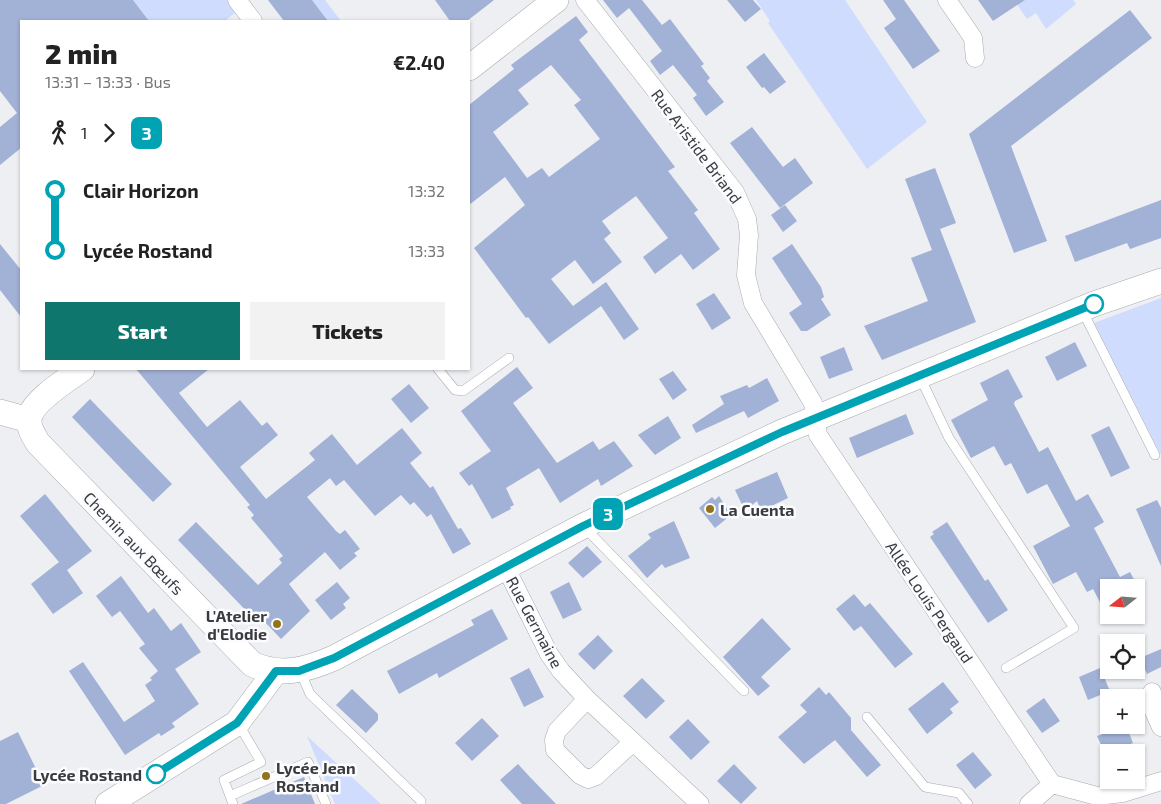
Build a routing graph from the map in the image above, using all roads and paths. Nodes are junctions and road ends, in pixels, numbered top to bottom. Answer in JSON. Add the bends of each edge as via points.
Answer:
{"nodes":[{"id":1,"x":237,"y":0,"type":"edge"},
{"id":2,"x":556,"y":0,"type":"edge"},
{"id":3,"x":585,"y":0,"type":"edge"},
{"id":4,"x":947,"y":0,"type":"edge"},
{"id":5,"x":252,"y":20,"type":"edge"},
{"id":6,"x":975,"y":58,"type":"dead end"},
{"id":7,"x":470,"y":67,"type":"edge"},
{"id":8,"x":1161,"y":281,"type":"edge"},
{"id":9,"x":1081,"y":309,"type":"junction"},
{"id":10,"x":509,"y":358,"type":"dead end"},
{"id":11,"x":81,"y":370,"type":"edge"},
{"id":12,"x":439,"y":370,"type":"edge"},
{"id":13,"x":919,"y":375,"type":"junction"},
{"id":14,"x":0,"y":412,"type":"edge"},
{"id":15,"x":816,"y":417,"type":"junction"},
{"id":16,"x":29,"y":420,"type":"junction"},
{"id":17,"x":1155,"y":455,"type":"dead end"},
{"id":18,"x":583,"y":526,"type":"junction"},
{"id":19,"x":505,"y":566,"type":"junction"},
{"id":20,"x":1006,"y":668,"type":"dead end"},
{"id":21,"x":288,"y":671,"type":"junction"},
{"id":22,"x":744,"y":691,"type":"dead end"},
{"id":23,"x":1152,"y":692,"type":"dead end"},
{"id":24,"x":587,"y":699,"type":"junction"},
{"id":25,"x":867,"y":717,"type":"dead end"},
{"id":26,"x":237,"y":723,"type":"junction"},
{"id":27,"x":1161,"y":727,"type":"edge"},
{"id":28,"x":633,"y":742,"type":"junction"},
{"id":29,"x":1161,"y":781,"type":"edge"},
{"id":30,"x":1052,"y":784,"type":"junction"},
{"id":31,"x":231,"y":800,"type":"edge"},
{"id":32,"x":108,"y":804,"type":"edge"},
{"id":33,"x":326,"y":804,"type":"edge"},
{"id":34,"x":421,"y":804,"type":"edge"},
{"id":35,"x":700,"y":804,"type":"edge"},
{"id":36,"x":968,"y":804,"type":"edge"},
{"id":37,"x":1029,"y":804,"type":"edge"}],
"edges":[{"from":1,"to":5,"type":"street"},
{"from":2,"to":7,"type":"main road"},
{"from":3,"to":15,"type":"street","name":"Rue Aristide Briand","via":[[742,204],[749,235],[746,275],[753,303],[813,403]]},
{"from":4,"to":6,"type":"street","via":[[973,38]]},
{"from":8,"to":9,"type":"main road"},
{"from":9,"to":13,"type":"main road"},
{"from":9,"to":17,"type":"lane","via":[[1121,394]]},
{"from":10,"to":12,"type":"lane","via":[[463,391],[455,390]]},
{"from":11,"to":16,"type":"main road","via":[[39,402]]},
{"from":13,"to":15,"type":"main road"},
{"from":13,"to":20,"type":"lane","via":[[949,438],[1074,628]]},
{"from":14,"to":16,"type":"main road"},
{"from":15,"to":18,"type":"main road"},
{"from":15,"to":30,"type":"street","name":"Allée Louis Pergaud","via":[[818,435]]},
{"from":16,"to":21,"type":"main road","name":"Chemin aux Bœufs","via":[[46,453],[248,660],[264,669]]},
{"from":18,"to":19,"type":"main road"},
{"from":18,"to":22,"type":"lane"},
{"from":19,"to":21,"type":"main road","via":[[334,658]]},
{"from":19,"to":24,"type":"street","name":"Rue Germaine","via":[[550,654],[572,685]]},
{"from":21,"to":26,"type":"main road"},
{"from":21,"to":34,"type":"lane"},
{"from":23,"to":27,"type":"street","via":[[1152,707]]},
{"from":24,"to":28,"type":"street","name":"Rue Germaine"},
{"from":24,"to":28,"type":"street","via":[[557,731],[554,740],[555,750],[580,775],[588,779],[596,776]]},
{"from":25,"to":36,"type":"lane","via":[[925,787],[959,793]]},
{"from":26,"to":31,"type":"lane","via":[[261,762],[224,780]]},
{"from":26,"to":32,"type":"main road"},
{"from":28,"to":35,"type":"street","name":"Rue Germaine"},
{"from":29,"to":30,"type":"street","via":[[1097,796]]},
{"from":30,"to":37,"type":"street"},
{"from":31,"to":33,"type":"lane","via":[[308,762]]}]}
